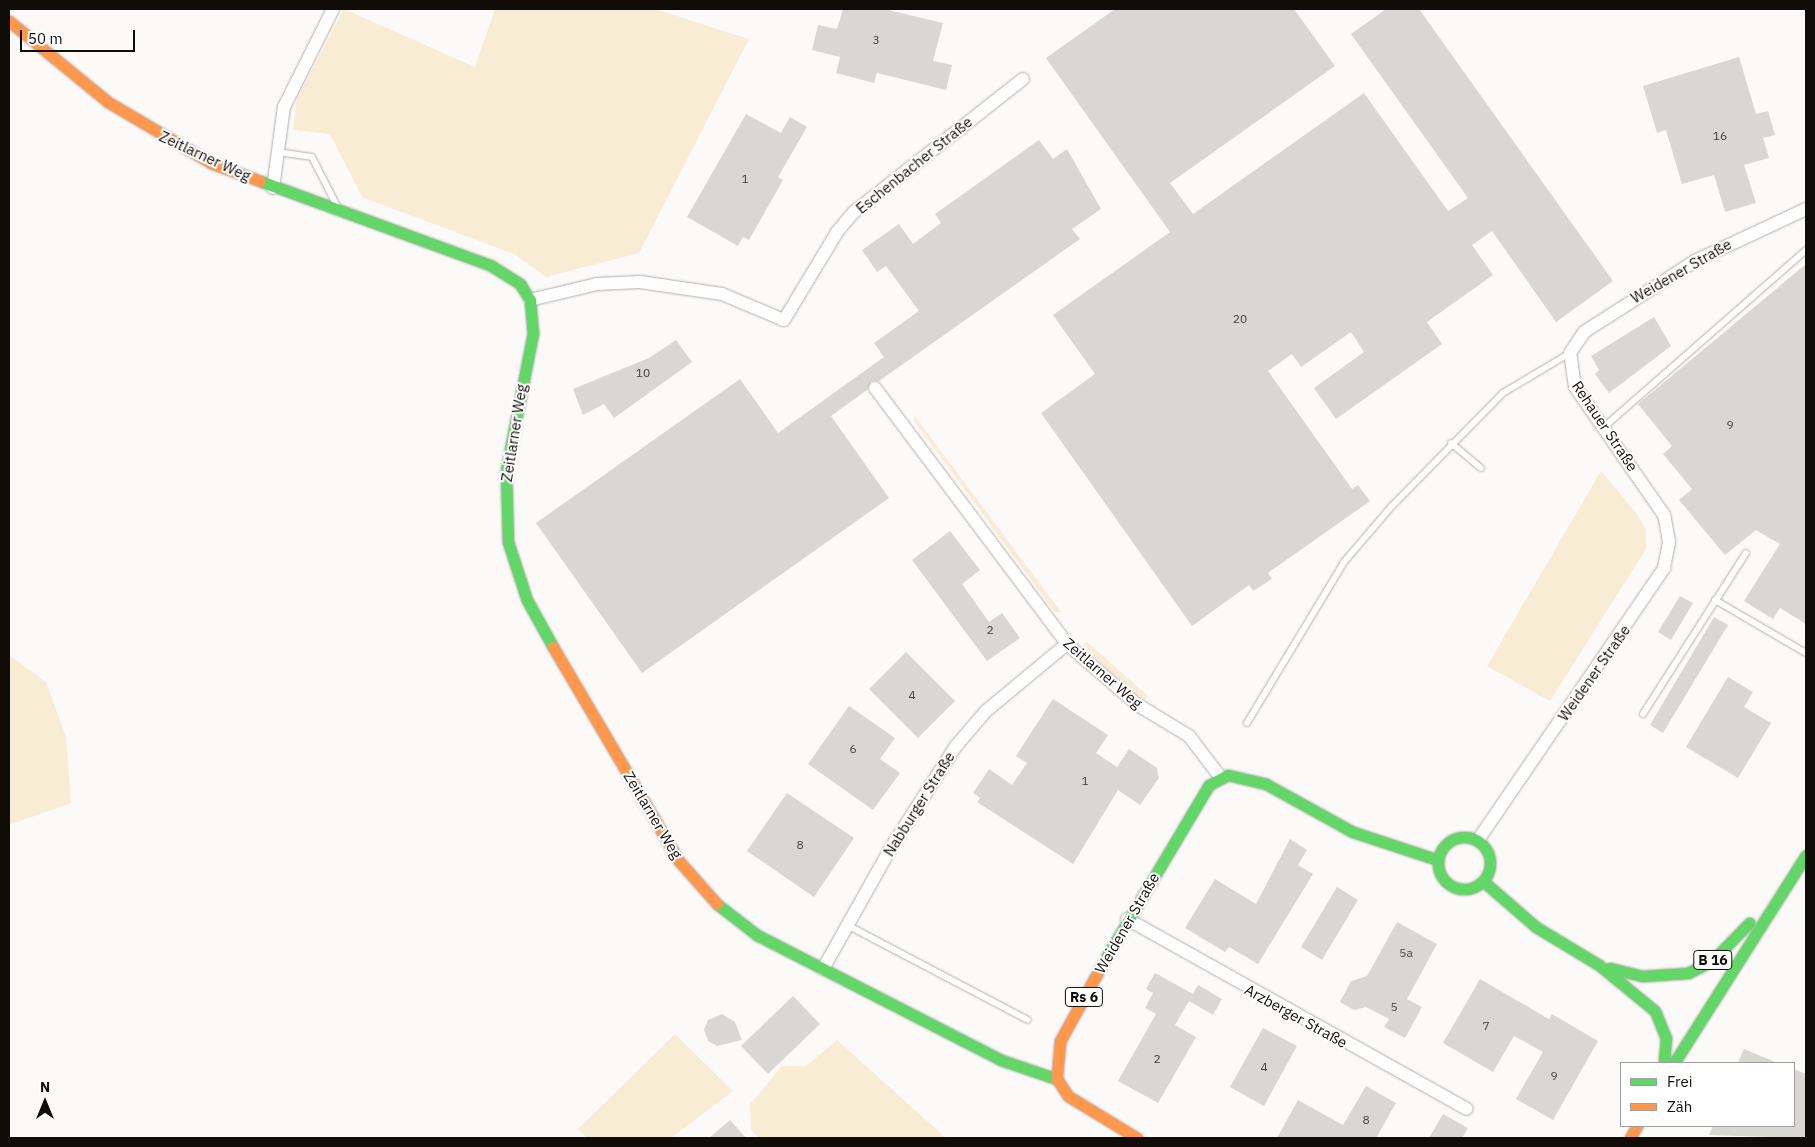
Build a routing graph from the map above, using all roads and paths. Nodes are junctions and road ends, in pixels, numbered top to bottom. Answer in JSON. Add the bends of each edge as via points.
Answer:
{"nodes":[{"id":1,"x":333,"y":9,"type":"edge"},
{"id":2,"x":9,"y":21,"type":"edge"},
{"id":3,"x":1023,"y":79,"type":"dead end"},
{"id":4,"x":277,"y":152,"type":"junction"},
{"id":5,"x":273,"y":188,"type":"junction"},
{"id":6,"x":1806,"y":209,"type":"edge"},
{"id":7,"x":340,"y":212,"type":"junction"},
{"id":8,"x":1806,"y":250,"type":"edge"},
{"id":9,"x":530,"y":300,"type":"junction"},
{"id":10,"x":1570,"y":353,"type":"junction"},
{"id":11,"x":875,"y":388,"type":"dead end"},
{"id":12,"x":1604,"y":427,"type":"junction"},
{"id":13,"x":1451,"y":443,"type":"junction"},
{"id":14,"x":1481,"y":468,"type":"dead end"},
{"id":15,"x":1652,"y":494,"type":"joint"},
{"id":16,"x":1746,"y":553,"type":"dead end"},
{"id":17,"x":1715,"y":600,"type":"junction"},
{"id":18,"x":1068,"y":644,"type":"junction"},
{"id":19,"x":1806,"y":653,"type":"edge"},
{"id":20,"x":1643,"y":714,"type":"dead end"},
{"id":21,"x":1247,"y":723,"type":"dead end"},
{"id":22,"x":1221,"y":778,"type":"junction"},
{"id":23,"x":1478,"y":840,"type":"junction"},
{"id":24,"x":1806,"y":854,"type":"edge"},
{"id":25,"x":1438,"y":860,"type":"junction"},
{"id":26,"x":1794,"y":873,"type":"junction"},
{"id":27,"x":1483,"y":881,"type":"junction"},
{"id":28,"x":1128,"y":919,"type":"junction"},
{"id":29,"x":847,"y":925,"type":"junction"},
{"id":30,"x":1599,"y":965,"type":"junction"},
{"id":31,"x":823,"y":969,"type":"junction"},
{"id":32,"x":1028,"y":1020,"type":"dead end"},
{"id":33,"x":1664,"y":1062,"type":"edge"},
{"id":34,"x":1675,"y":1062,"type":"edge"},
{"id":35,"x":1057,"y":1079,"type":"junction"},
{"id":36,"x":1467,"y":1109,"type":"dead end"},
{"id":37,"x":1636,"y":1127,"type":"edge"},
{"id":38,"x":1136,"y":1138,"type":"edge"},
{"id":39,"x":1630,"y":1138,"type":"edge"}],
"edges":[{"from":1,"to":4,"type":"street","via":[[284,107]]},
{"from":2,"to":5,"type":"main road","name":"Zeitlarner Weg","via":[[68,73],[149,129],[211,163]]},
{"from":3,"to":9,"type":"street","name":"Eschenbacher Straße","via":[[967,127],[854,212],[837,232],[784,320],[722,294],[640,282],[597,284]]},
{"from":4,"to":5,"type":"street"},
{"from":4,"to":7,"type":"lane","via":[[312,157]]},
{"from":5,"to":7,"type":"main road","name":"Zeitlarner Weg"},
{"from":6,"to":10,"type":"street","name":"Weidener Straße","via":[[1695,260],[1584,332]]},
{"from":7,"to":9,"type":"main road","name":"Zeitlarner Weg","via":[[490,265],[520,284]]},
{"from":8,"to":12,"type":"lane"},
{"from":9,"to":31,"type":"main road","name":"Zeitlarner Weg","via":[[533,333],[505,492],[508,542],[527,600],[692,878],[731,917]]},
{"from":10,"to":12,"type":"street","name":"Rehauer Straße","via":[[1575,387]]},
{"from":10,"to":13,"type":"lane","via":[[1503,393]]},
{"from":11,"to":18,"type":"street","name":"Zeitlarner Weg"},
{"from":12,"to":15,"type":"street","name":"Rehauer Straße"},
{"from":13,"to":14,"type":"lane"},
{"from":13,"to":21,"type":"lane","via":[[1344,562]]},
{"from":15,"to":23,"type":"street","name":"Weidener Straße","via":[[1664,515],[1669,542],[1664,568]]},
{"from":16,"to":17,"type":"lane"},
{"from":17,"to":19,"type":"lane"},
{"from":17,"to":20,"type":"lane"},
{"from":18,"to":22,"type":"street","name":"Zeitlarner Weg","via":[[1138,705],[1189,736]]},
{"from":18,"to":29,"type":"street","name":"Nabburger Straße","via":[[986,711],[956,746]]},
{"from":22,"to":25,"type":"main road","via":[[1239,776],[1266,784],[1354,832]]},
{"from":22,"to":28,"type":"main road","name":"Weidener Straße","number":"Rs 6","via":[[1209,786],[1184,823]]},
{"from":23,"to":25,"type":"main road","via":[[1464,836],[1449,841]]},
{"from":23,"to":27,"type":"main road","via":[[1490,861]]},
{"from":24,"to":26,"type":"main road","number":"B 16"},
{"from":25,"to":27,"type":"main road","via":[[1440,875],[1451,886],[1467,889]]},
{"from":26,"to":30,"type":"main road","number":"B 16","via":[[1726,949],[1688,973],[1642,976]]},
{"from":26,"to":34,"type":"main road","number":"B 16"},
{"from":27,"to":30,"type":"main road","via":[[1536,927]]},
{"from":28,"to":35,"type":"main road","name":"Weidener Straße","number":"Rs 6","via":[[1060,1040],[1055,1063]]},
{"from":28,"to":36,"type":"street","name":"Arzberger Straße"},
{"from":29,"to":31,"type":"street","name":"Nabburger Straße"},
{"from":29,"to":32,"type":"lane"},
{"from":30,"to":33,"type":"main road","via":[[1654,1011],[1666,1038]]},
{"from":31,"to":35,"type":"main road","name":"Zeitlarner Weg","via":[[1001,1060]]},
{"from":35,"to":38,"type":"main road","via":[[1068,1096],[1091,1114]]},
{"from":37,"to":39,"type":"main road"}]}
